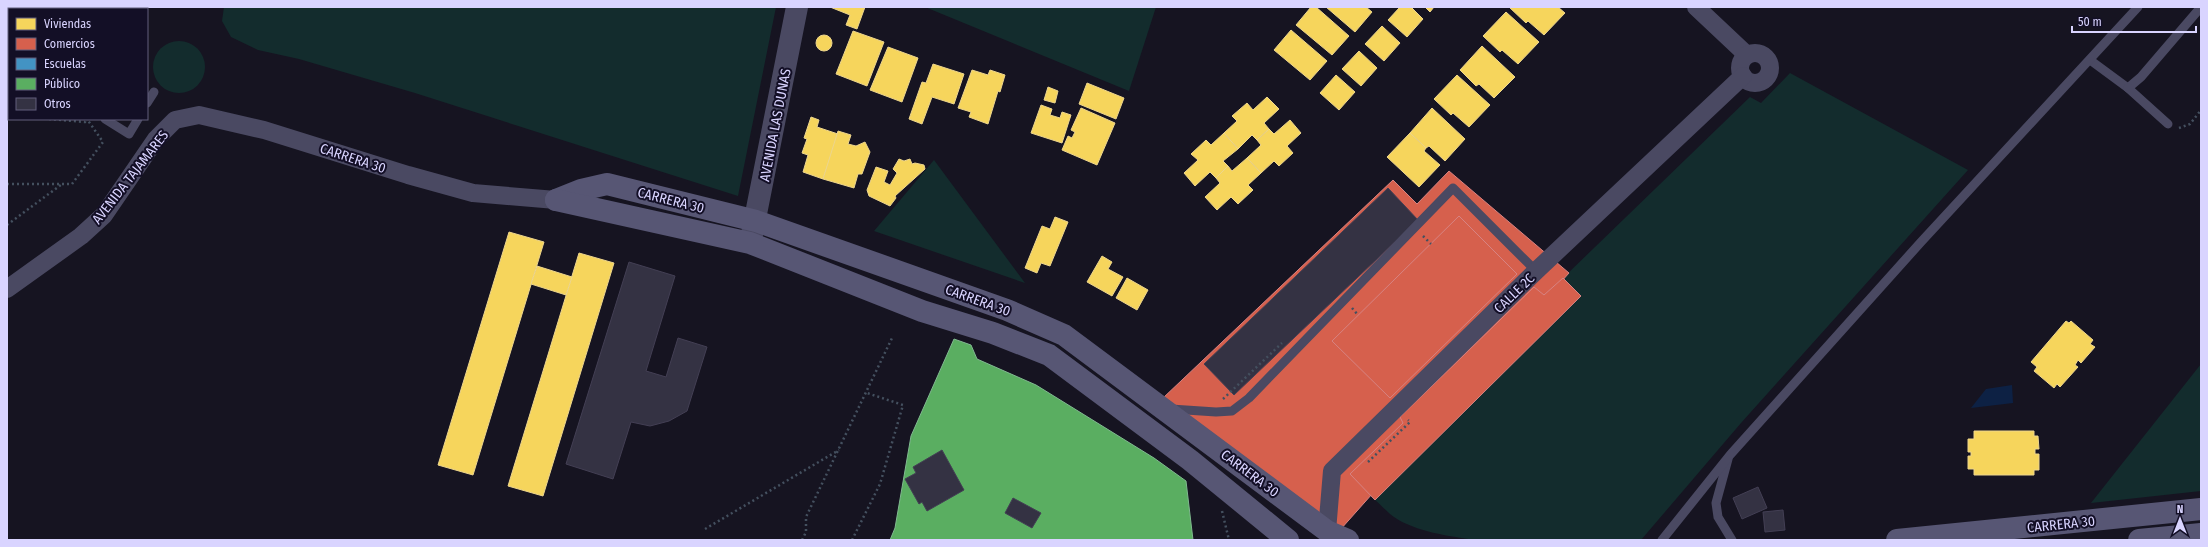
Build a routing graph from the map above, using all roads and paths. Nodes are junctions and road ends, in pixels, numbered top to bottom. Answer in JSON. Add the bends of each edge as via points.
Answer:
{"nodes":[{"id":1,"x":797,"y":7,"type":"edge"},
{"id":2,"x":1696,"y":7,"type":"edge"},
{"id":3,"x":2138,"y":7,"type":"edge"},
{"id":4,"x":2201,"y":7,"type":"edge"},
{"id":5,"x":1748,"y":55,"type":"junction"},
{"id":6,"x":2090,"y":60,"type":"junction"},
{"id":7,"x":1743,"y":76,"type":"junction"},
{"id":8,"x":2128,"y":88,"type":"junction"},
{"id":9,"x":154,"y":92,"type":"dead end"},
{"id":10,"x":148,"y":102,"type":"edge"},
{"id":11,"x":2201,"y":110,"type":"edge"},
{"id":12,"x":199,"y":115,"type":"joint"},
{"id":13,"x":61,"y":120,"type":"edge"},
{"id":14,"x":86,"y":120,"type":"edge"},
{"id":15,"x":87,"y":120,"type":"edge"},
{"id":16,"x":107,"y":120,"type":"edge"},
{"id":17,"x":137,"y":120,"type":"edge"},
{"id":18,"x":2168,"y":124,"type":"joint"},
{"id":19,"x":63,"y":183,"type":"junction"},
{"id":20,"x":7,"y":184,"type":"edge"},
{"id":21,"x":556,"y":200,"type":"junction"},
{"id":22,"x":756,"y":221,"type":"junction"},
{"id":23,"x":7,"y":226,"type":"edge"},
{"id":24,"x":750,"y":243,"type":"junction"},
{"id":25,"x":1536,"y":271,"type":"junction"},
{"id":26,"x":7,"y":289,"type":"edge"},
{"id":27,"x":893,"y":336,"type":"dead end"},
{"id":28,"x":867,"y":393,"type":"junction"},
{"id":29,"x":1164,"y":408,"type":"junction"},
{"id":30,"x":839,"y":450,"type":"junction"},
{"id":31,"x":1730,"y":455,"type":"junction"},
{"id":32,"x":2201,"y":509,"type":"edge"},
{"id":33,"x":705,"y":529,"type":"dead end"},
{"id":34,"x":1327,"y":531,"type":"junction"},
{"id":35,"x":2201,"y":534,"type":"edge"},
{"id":36,"x":802,"y":540,"type":"edge"},
{"id":37,"x":852,"y":540,"type":"edge"},
{"id":38,"x":1288,"y":540,"type":"edge"},
{"id":39,"x":1348,"y":540,"type":"edge"},
{"id":40,"x":1662,"y":540,"type":"edge"},
{"id":41,"x":1732,"y":540,"type":"edge"},
{"id":42,"x":1897,"y":540,"type":"edge"},
{"id":43,"x":2139,"y":540,"type":"edge"}],
"edges":[{"from":1,"to":22,"type":"street","name":"AVENIDA LAS DUNAS"},
{"from":2,"to":5,"type":"street"},
{"from":3,"to":6,"type":"lane"},
{"from":4,"to":8,"type":"lane","via":[[2141,77]]},
{"from":5,"to":7,"type":"street","via":[[1740,67]]},
{"from":5,"to":7,"type":"street","via":[[1757,53],[1765,58],[1770,66],[1769,71],[1764,79],[1755,82]]},
{"from":6,"to":8,"type":"lane"},
{"from":6,"to":31,"type":"lane","via":[[1921,242]]},
{"from":7,"to":25,"type":"street","name":"CALLE 2C"},
{"from":8,"to":18,"type":"lane"},
{"from":9,"to":10,"type":"lane"},
{"from":11,"to":18,"type":"path","via":[[2190,124],[2180,128]]},
{"from":12,"to":21,"type":"street","name":"CARRERA 30","via":[[264,130],[473,193],[515,200]]},
{"from":12,"to":26,"type":"street","name":"AVENIDA TAJAMARES","via":[[175,120],[156,139],[104,215],[81,236]]},
{"from":13,"to":14,"type":"path"},
{"from":15,"to":19,"type":"path","via":[[103,142],[72,184]]},
{"from":16,"to":17,"type":"lane","via":[[129,134]]},
{"from":19,"to":20,"type":"path"},
{"from":19,"to":23,"type":"path"},
{"from":21,"to":22,"type":"main road","name":"CARRERA 30","via":[[581,190],[607,184]]},
{"from":21,"to":24,"type":"main road","name":"CARRERA 30"},
{"from":22,"to":24,"type":"street","name":"AVENIDA LAS DUNAS"},
{"from":22,"to":29,"type":"main road","name":"CARRERA 30","via":[[1007,310],[1064,334]]},
{"from":24,"to":38,"type":"main road","name":"CARRERA 30","via":[[922,311],[993,333],[1049,355],[1190,460]]},
{"from":25,"to":29,"type":"lane","via":[[1453,188],[1244,402],[1232,411],[1220,412]]},
{"from":25,"to":34,"type":"street","name":"CALLE 2C","via":[[1332,471]]},
{"from":27,"to":28,"type":"path"},
{"from":28,"to":30,"type":"path"},
{"from":28,"to":37,"type":"path","via":[[903,405],[880,484]]},
{"from":29,"to":34,"type":"main road","name":"CARRERA 30"},
{"from":30,"to":33,"type":"path"},
{"from":30,"to":36,"type":"path","via":[[806,518],[806,532]]},
{"from":31,"to":40,"type":"lane"},
{"from":31,"to":41,"type":"lane","via":[[1716,503],[1718,517]]},
{"from":32,"to":42,"type":"main road","name":"CARRERA 30"},
{"from":34,"to":39,"type":"main road","name":"CARRERA 30"},
{"from":35,"to":43,"type":"main road"}]}
